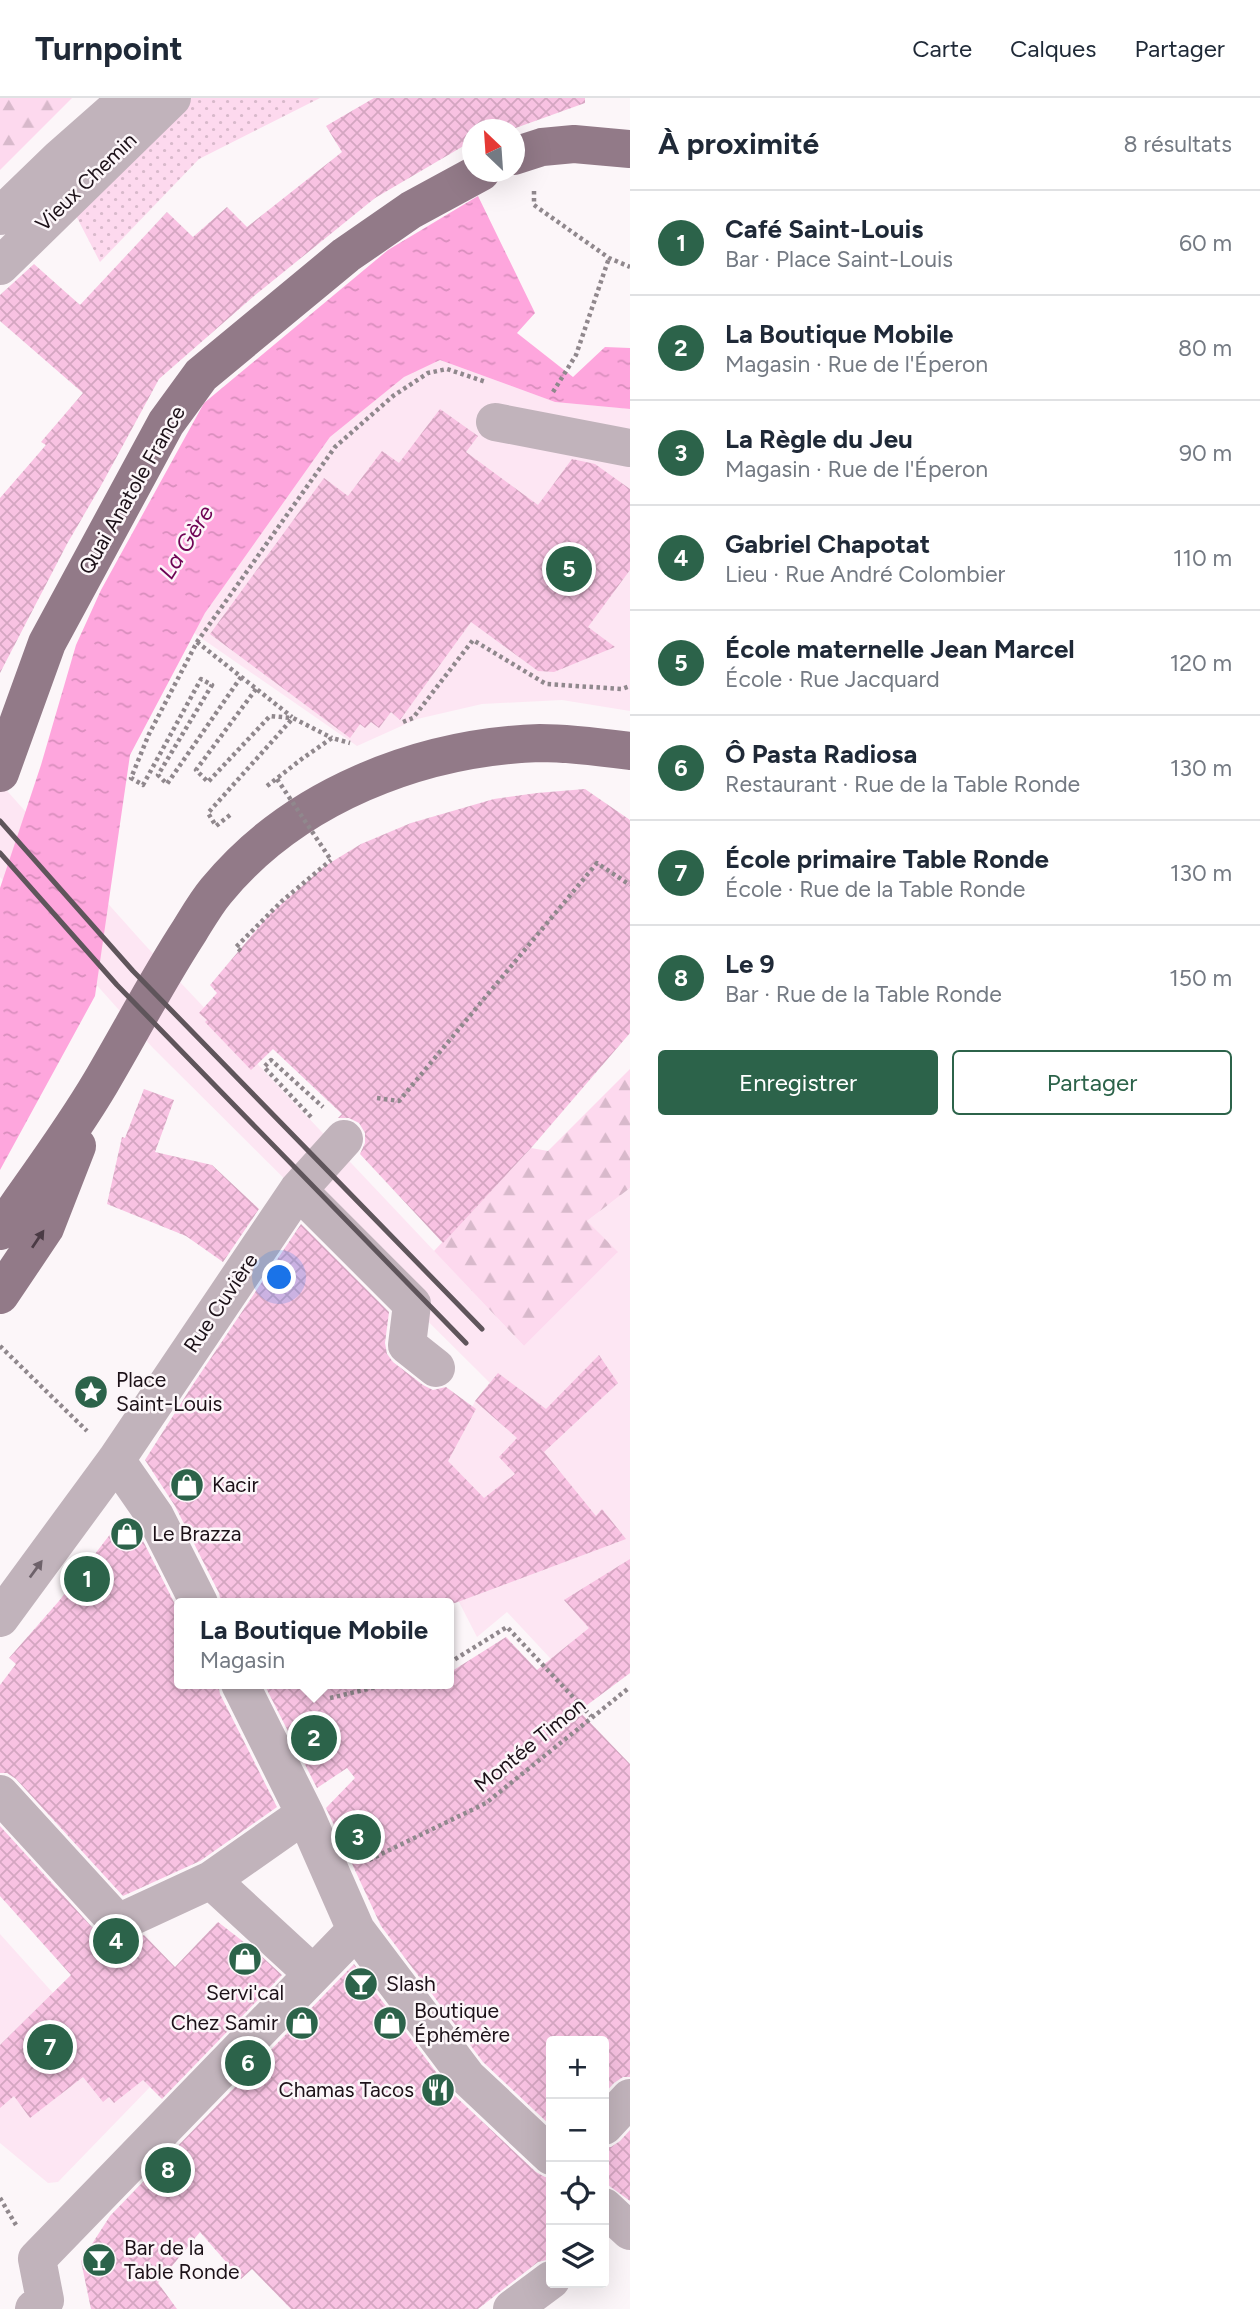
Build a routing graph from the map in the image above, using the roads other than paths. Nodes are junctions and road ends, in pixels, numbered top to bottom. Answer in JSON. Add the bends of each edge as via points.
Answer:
{"nodes":[{"id":1,"x":128,"y":98,"type":"edge"},
{"id":2,"x":173,"y":98,"type":"edge"},
{"id":3,"x":630,"y":149,"type":"edge"},
{"id":4,"x":525,"y":168,"type":"edge"},
{"id":5,"x":462,"y":182,"type":"edge"},
{"id":6,"x":0,"y":216,"type":"edge"},
{"id":7,"x":0,"y":267,"type":"edge"},
{"id":8,"x":496,"y":404,"type":"road end"},
{"id":9,"x":630,"y":448,"type":"edge"},
{"id":10,"x":630,"y":751,"type":"edge"},
{"id":11,"x":0,"y":772,"type":"edge"},
{"id":12,"x":100,"y":1084,"type":"junction"},
{"id":13,"x":336,"y":1132,"type":"road end"},
{"id":14,"x":298,"y":1190,"type":"junction"},
{"id":15,"x":0,"y":1231,"type":"edge"},
{"id":16,"x":0,"y":1296,"type":"edge"},
{"id":17,"x":436,"y":1368,"type":"dead end"},
{"id":18,"x":116,"y":1460,"type":"junction"},
{"id":19,"x":196,"y":1598,"type":"edge"},
{"id":20,"x":0,"y":1618,"type":"edge"},
{"id":21,"x":242,"y":1689,"type":"edge"},
{"id":22,"x":0,"y":1794,"type":"edge"},
{"id":23,"x":305,"y":1814,"type":"junction"},
{"id":24,"x":211,"y":1880,"type":"junction"},
{"id":25,"x":356,"y":1930,"type":"junction"},
{"id":26,"x":312,"y":1973,"type":"junction"},
{"id":27,"x":630,"y":2098,"type":"edge"},
{"id":28,"x":609,"y":2121,"type":"edge"},
{"id":29,"x":546,"y":2151,"type":"edge"},
{"id":30,"x":546,"y":2284,"type":"edge"},
{"id":31,"x":44,"y":2306,"type":"edge"},
{"id":32,"x":512,"y":2309,"type":"edge"}],
"edges":[{"from":1,"to":6,"type":"street"},
{"from":2,"to":7,"type":"street","name":"Vieux Chemin"},
{"from":3,"to":4,"type":"main road","via":[[573,144],[542,147]]},
{"from":5,"to":11,"type":"main road","name":"Quai Anatole France","via":[[411,209],[346,255],[201,375],[166,422],[47,643]]},
{"from":8,"to":9,"type":"street"},
{"from":10,"to":12,"type":"main road","via":[[543,743],[452,753],[408,765],[321,803],[248,857],[215,891],[167,964]]},
{"from":12,"to":15,"type":"main road"},
{"from":16,"to":12,"type":"main road","one_way":true,"via":[[45,1228]]},
{"from":13,"to":14,"type":"street","name":"Rue Cuvière"},
{"from":14,"to":17,"type":"street","via":[[412,1304],[407,1345]]},
{"from":14,"to":18,"type":"street","name":"Rue Cuvière"},
{"from":18,"to":19,"type":"street","via":[[155,1516]]},
{"from":20,"to":18,"type":"street","name":"Rue Cuvière","one_way":true},
{"from":21,"to":23,"type":"street"},
{"from":22,"to":24,"type":"street","via":[[118,1923]]},
{"from":23,"to":24,"type":"street"},
{"from":23,"to":25,"type":"street"},
{"from":24,"to":26,"type":"street"},
{"from":25,"to":26,"type":"street"},
{"from":25,"to":29,"type":"street","via":[[467,2077]]},
{"from":26,"to":31,"type":"street","via":[[37,2259]]},
{"from":27,"to":28,"type":"street"},
{"from":30,"to":32,"type":"street"}]}
